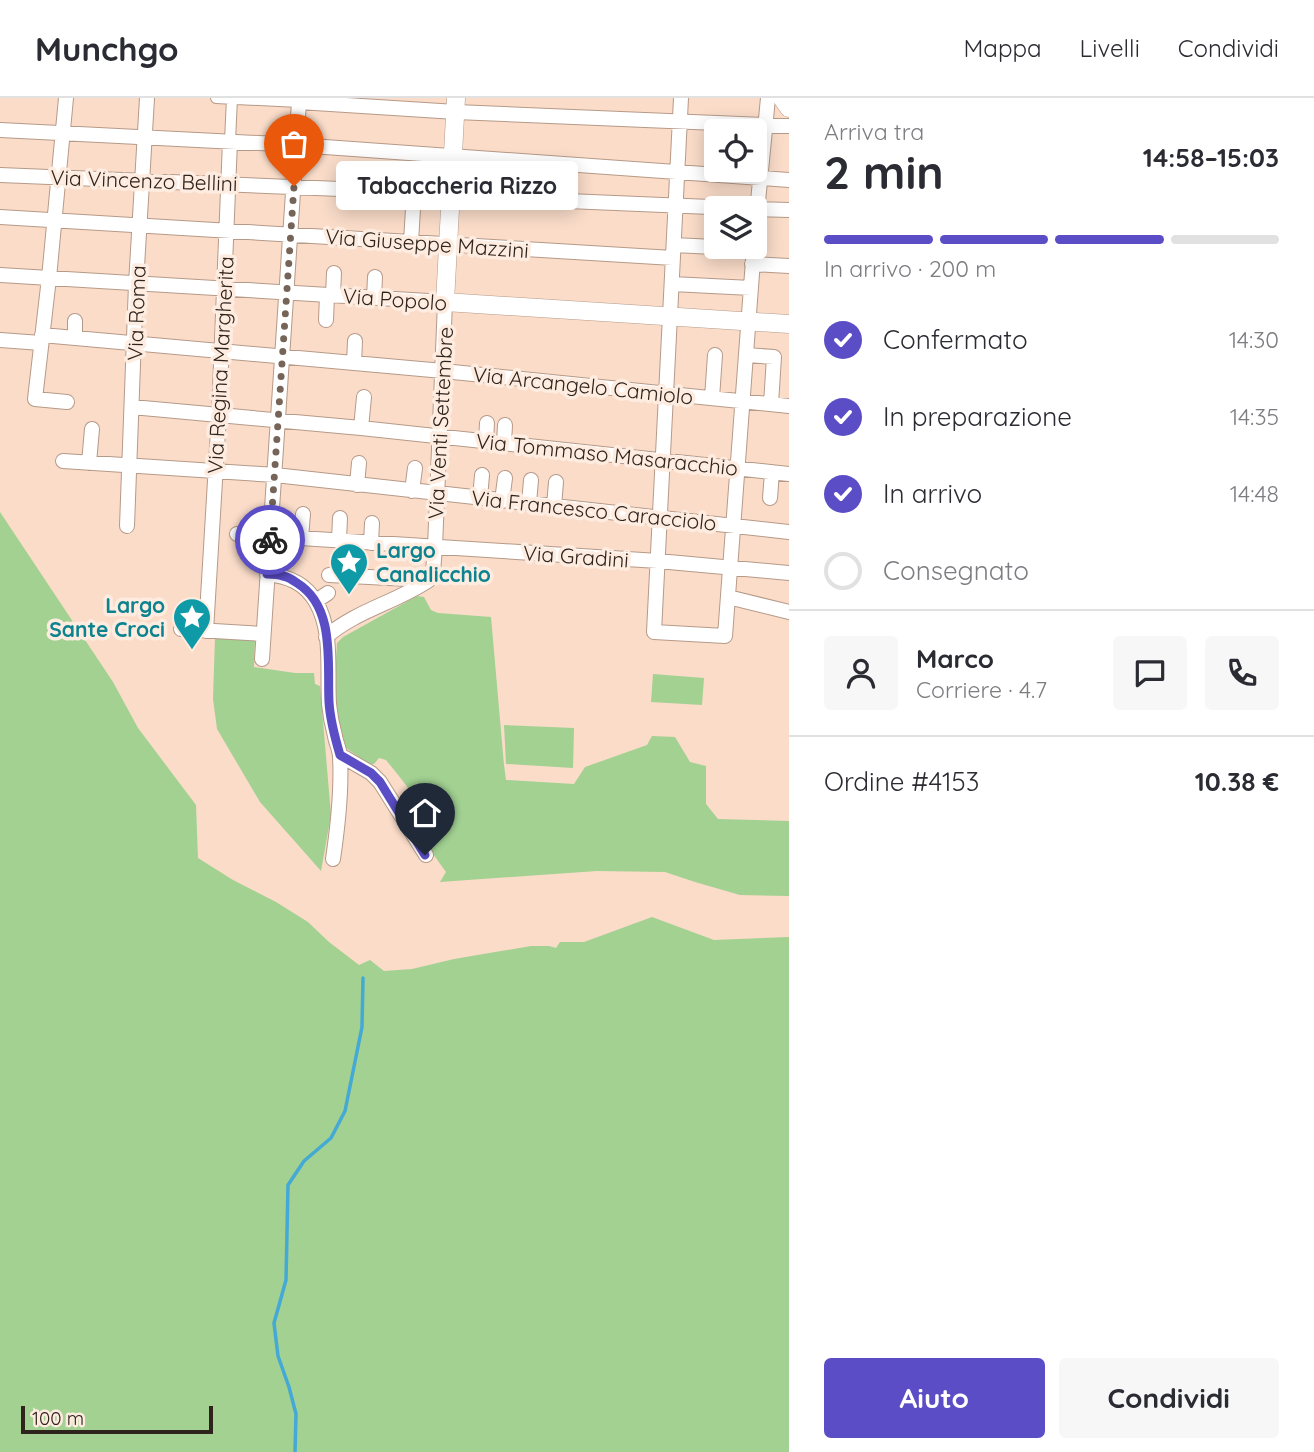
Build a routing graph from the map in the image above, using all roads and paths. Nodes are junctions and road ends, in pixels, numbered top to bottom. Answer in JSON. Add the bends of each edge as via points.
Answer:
{"nodes":[{"id":1,"x":66,"y":98,"type":"edge"},
{"id":2,"x":216,"y":98,"type":"edge"},
{"id":3,"x":681,"y":98,"type":"edge"},
{"id":4,"x":768,"y":98,"type":"edge"},
{"id":5,"x":782,"y":98,"type":"edge"},
{"id":6,"x":147,"y":99,"type":"edge"},
{"id":7,"x":232,"y":100,"type":"edge"},
{"id":8,"x":302,"y":104,"type":"junction"},
{"id":9,"x":456,"y":105,"type":"edge"},
{"id":10,"x":789,"y":108,"type":"edge"},
{"id":11,"x":766,"y":119,"type":"edge"},
{"id":12,"x":681,"y":121,"type":"junction"},
{"id":13,"x":704,"y":122,"type":"edge"},
{"id":14,"x":767,"y":124,"type":"edge"},
{"id":15,"x":789,"y":126,"type":"edge"},
{"id":16,"x":0,"y":130,"type":"edge"},
{"id":17,"x":62,"y":133,"type":"junction"},
{"id":18,"x":145,"y":138,"type":"junction"},
{"id":19,"x":230,"y":141,"type":"junction"},
{"id":20,"x":297,"y":145,"type":"junction"},
{"id":21,"x":453,"y":156,"type":"junction"},
{"id":22,"x":677,"y":173,"type":"junction"},
{"id":23,"x":0,"y":175,"type":"edge"},
{"id":24,"x":704,"y":175,"type":"edge"},
{"id":25,"x":58,"y":178,"type":"junction"},
{"id":26,"x":767,"y":178,"type":"edge"},
{"id":27,"x":143,"y":180,"type":"junction"},
{"id":28,"x":789,"y":180,"type":"edge"},
{"id":29,"x":228,"y":183,"type":"junction"},
{"id":30,"x":294,"y":186,"type":"junction"},
{"id":31,"x":451,"y":196,"type":"junction"},
{"id":32,"x":676,"y":207,"type":"junction"},
{"id":33,"x":704,"y":207,"type":"edge"},
{"id":34,"x":767,"y":209,"type":"edge"},
{"id":35,"x":789,"y":210,"type":"edge"},
{"id":36,"x":0,"y":217,"type":"edge"},
{"id":37,"x":54,"y":220,"type":"junction"},
{"id":38,"x":140,"y":225,"type":"junction"},
{"id":39,"x":226,"y":231,"type":"junction"},
{"id":40,"x":291,"y":235,"type":"junction"},
{"id":41,"x":411,"y":242,"type":"junction"},
{"id":42,"x":449,"y":245,"type":"junction"},
{"id":43,"x":704,"y":250,"type":"edge"},
{"id":44,"x":674,"y":252,"type":"junction"},
{"id":45,"x":753,"y":259,"type":"edge"},
{"id":46,"x":752,"y":264,"type":"junction"},
{"id":47,"x":789,"y":266,"type":"edge"},
{"id":48,"x":334,"y":273,"type":"dead end"},
{"id":49,"x":0,"y":275,"type":"edge"},
{"id":50,"x":375,"y":277,"type":"dead end"},
{"id":51,"x":49,"y":278,"type":"junction"},
{"id":52,"x":136,"y":284,"type":"junction"},
{"id":53,"x":672,"y":284,"type":"junction"},
{"id":54,"x":751,"y":288,"type":"junction"},
{"id":55,"x":224,"y":289,"type":"junction"},
{"id":56,"x":288,"y":292,"type":"junction"},
{"id":57,"x":330,"y":295,"type":"junction"},
{"id":58,"x":374,"y":298,"type":"junction"},
{"id":59,"x":445,"y":302,"type":"junction"},
{"id":60,"x":671,"y":318,"type":"junction"},
{"id":61,"x":326,"y":320,"type":"dead end"},
{"id":62,"x":75,"y":321,"type":"dead end"},
{"id":63,"x":749,"y":322,"type":"junction"},
{"id":64,"x":789,"y":324,"type":"edge"},
{"id":65,"x":75,"y":338,"type":"junction"},
{"id":66,"x":41,"y":339,"type":"junction"},
{"id":67,"x":0,"y":340,"type":"edge"},
{"id":68,"x":355,"y":341,"type":"dead end"},
{"id":69,"x":135,"y":343,"type":"junction"},
{"id":70,"x":221,"y":351,"type":"junction"},
{"id":71,"x":715,"y":355,"type":"dead end"},
{"id":72,"x":746,"y":355,"type":"junction"},
{"id":73,"x":283,"y":357,"type":"junction"},
{"id":74,"x":354,"y":363,"type":"junction"},
{"id":75,"x":443,"y":371,"type":"junction"},
{"id":76,"x":666,"y":394,"type":"junction"},
{"id":77,"x":364,"y":397,"type":"dead end"},
{"id":78,"x":712,"y":398,"type":"junction"},
{"id":79,"x":743,"y":401,"type":"junction"},
{"id":80,"x":67,"y":402,"type":"dead end"},
{"id":81,"x":771,"y":404,"type":"junction"},
{"id":82,"x":789,"y":406,"type":"edge"},
{"id":83,"x":132,"y":407,"type":"junction"},
{"id":84,"x":219,"y":414,"type":"junction"},
{"id":85,"x":278,"y":420,"type":"junction"},
{"id":86,"x":487,"y":423,"type":"dead end"},
{"id":87,"x":505,"y":425,"type":"dead end"},
{"id":88,"x":361,"y":428,"type":"junction"},
{"id":89,"x":92,"y":429,"type":"dead end"},
{"id":90,"x":440,"y":436,"type":"junction"},
{"id":91,"x":485,"y":440,"type":"junction"},
{"id":92,"x":504,"y":443,"type":"junction"},
{"id":93,"x":663,"y":460,"type":"junction"},
{"id":94,"x":63,"y":461,"type":"dead end"},
{"id":95,"x":89,"y":463,"type":"junction"},
{"id":96,"x":359,"y":463,"type":"dead end"},
{"id":97,"x":129,"y":466,"type":"junction"},
{"id":98,"x":415,"y":468,"type":"dead end"},
{"id":99,"x":738,"y":468,"type":"junction"},
{"id":100,"x":215,"y":471,"type":"junction"},
{"id":101,"x":772,"y":472,"type":"junction"},
{"id":102,"x":789,"y":474,"type":"edge"},
{"id":103,"x":275,"y":475,"type":"junction"},
{"id":104,"x":482,"y":475,"type":"dead end"},
{"id":105,"x":505,"y":478,"type":"dead end"},
{"id":106,"x":531,"y":480,"type":"dead end"},
{"id":107,"x":556,"y":482,"type":"dead end"},
{"id":108,"x":357,"y":485,"type":"junction"},
{"id":109,"x":412,"y":491,"type":"junction"},
{"id":110,"x":437,"y":494,"type":"junction"},
{"id":111,"x":480,"y":498,"type":"junction"},
{"id":112,"x":770,"y":498,"type":"dead end"},
{"id":113,"x":502,"y":500,"type":"junction"},
{"id":114,"x":529,"y":503,"type":"junction"},
{"id":115,"x":554,"y":506,"type":"junction"},
{"id":116,"x":303,"y":514,"type":"dead end"},
{"id":117,"x":661,"y":517,"type":"junction"},
{"id":118,"x":340,"y":518,"type":"dead end"},
{"id":119,"x":372,"y":523,"type":"dead end"},
{"id":120,"x":734,"y":525,"type":"junction"},
{"id":121,"x":127,"y":526,"type":"dead end"},
{"id":122,"x":789,"y":532,"type":"edge"},
{"id":123,"x":237,"y":534,"type":"dead end"},
{"id":124,"x":270,"y":536,"type":"junction"},
{"id":125,"x":301,"y":538,"type":"junction"},
{"id":126,"x":339,"y":540,"type":"junction"},
{"id":127,"x":371,"y":543,"type":"junction"},
{"id":128,"x":435,"y":547,"type":"junction"},
{"id":129,"x":658,"y":561,"type":"junction"},
{"id":130,"x":730,"y":568,"type":"junction"},
{"id":131,"x":789,"y":573,"type":"edge"},
{"id":132,"x":267,"y":574,"type":"junction"},
{"id":133,"x":328,"y":575,"type":"dead end"},
{"id":134,"x":429,"y":580,"type":"junction"},
{"id":135,"x":728,"y":597,"type":"junction"},
{"id":136,"x":789,"y":612,"type":"edge"},
{"id":137,"x":181,"y":629,"type":"dead end"},
{"id":138,"x":209,"y":629,"type":"junction"},
{"id":139,"x":263,"y":634,"type":"junction"},
{"id":140,"x":327,"y":637,"type":"junction"},
{"id":141,"x":262,"y":659,"type":"dead end"},
{"id":142,"x":340,"y":755,"type":"junction"},
{"id":143,"x":425,"y":855,"type":"dead end"},
{"id":144,"x":333,"y":859,"type":"dead end"}],
"edges":[{"from":1,"to":17,"type":"street"},
{"from":2,"to":7,"type":"street"},
{"from":3,"to":12,"type":"street"},
{"from":4,"to":11,"type":"street"},
{"from":5,"to":10,"type":"street"},
{"from":6,"to":18,"type":"street","name":"Via Roma"},
{"from":7,"to":8,"type":"street"},
{"from":7,"to":19,"type":"street","name":"Via Regina Margherita"},
{"from":8,"to":9,"type":"street"},
{"from":8,"to":20,"type":"street"},
{"from":9,"to":12,"type":"street"},
{"from":9,"to":21,"type":"street","name":"Via Venti Settembre"},
{"from":12,"to":13,"type":"street"},
{"from":12,"to":22,"type":"street"},
{"from":14,"to":15,"type":"street"},
{"from":16,"to":17,"type":"street"},
{"from":17,"to":18,"type":"street"},
{"from":17,"to":25,"type":"street"},
{"from":18,"to":19,"type":"street"},
{"from":18,"to":27,"type":"street","name":"Via Roma"},
{"from":19,"to":20,"type":"street"},
{"from":19,"to":29,"type":"street","name":"Via Regina Margherita"},
{"from":20,"to":21,"type":"street"},
{"from":20,"to":30,"type":"street"},
{"from":21,"to":22,"type":"street"},
{"from":21,"to":31,"type":"street","name":"Via Venti Settembre"},
{"from":22,"to":24,"type":"street"},
{"from":22,"to":32,"type":"street"},
{"from":23,"to":25,"type":"street","name":"Via Vincenzo Bellini"},
{"from":25,"to":27,"type":"street","name":"Via Vincenzo Bellini"},
{"from":25,"to":37,"type":"street"},
{"from":26,"to":28,"type":"street"},
{"from":27,"to":29,"type":"street","name":"Via Vincenzo Bellini"},
{"from":27,"to":38,"type":"street","name":"Via Roma"},
{"from":29,"to":30,"type":"street","name":"Via Vincenzo Bellini"},
{"from":29,"to":39,"type":"street","name":"Via Regina Margherita"},
{"from":30,"to":40,"type":"street"},
{"from":30,"to":41,"type":"street","name":"Via Vincenzo Bellini","via":[[414,192]]},
{"from":31,"to":32,"type":"street"},
{"from":31,"to":42,"type":"street","name":"Via Venti Settembre"},
{"from":32,"to":33,"type":"street"},
{"from":32,"to":44,"type":"street"},
{"from":34,"to":35,"type":"street"},
{"from":36,"to":37,"type":"street","name":"Via Giuseppe Mazzini"},
{"from":37,"to":38,"type":"street","name":"Via Giuseppe Mazzini"},
{"from":37,"to":51,"type":"street"},
{"from":38,"to":39,"type":"street","name":"Via Giuseppe Mazzini"},
{"from":38,"to":52,"type":"street","name":"Via Roma"},
{"from":39,"to":40,"type":"street","name":"Via Giuseppe Mazzini"},
{"from":39,"to":55,"type":"street","name":"Via Regina Margherita"},
{"from":40,"to":41,"type":"street","name":"Via Giuseppe Mazzini"},
{"from":40,"to":56,"type":"street"},
{"from":41,"to":42,"type":"street","name":"Via Giuseppe Mazzini"},
{"from":42,"to":44,"type":"street","name":"Via Giuseppe Mazzini"},
{"from":42,"to":59,"type":"street","name":"Via Venti Settembre"},
{"from":43,"to":44,"type":"street","name":"Via Giuseppe Mazzini"},
{"from":44,"to":53,"type":"street"},
{"from":45,"to":46,"type":"street"},
{"from":46,"to":47,"type":"street"},
{"from":46,"to":54,"type":"street"},
{"from":48,"to":57,"type":"street"},
{"from":49,"to":51,"type":"street","name":"Via Popolo"},
{"from":50,"to":58,"type":"street"},
{"from":51,"to":52,"type":"street","name":"Via Popolo"},
{"from":51,"to":66,"type":"street"},
{"from":52,"to":55,"type":"street","name":"Via Popolo"},
{"from":52,"to":69,"type":"street","name":"Via Roma"},
{"from":53,"to":54,"type":"street"},
{"from":53,"to":60,"type":"street"},
{"from":54,"to":63,"type":"street"},
{"from":55,"to":56,"type":"street","name":"Via Popolo"},
{"from":55,"to":70,"type":"street","name":"Via Regina Margherita"},
{"from":56,"to":57,"type":"street","name":"Via Popolo"},
{"from":56,"to":73,"type":"street"},
{"from":57,"to":58,"type":"street","name":"Via Popolo"},
{"from":57,"to":61,"type":"street"},
{"from":58,"to":59,"type":"street","name":"Via Popolo"},
{"from":59,"to":60,"type":"street","name":"Via Popolo"},
{"from":59,"to":75,"type":"street","name":"Via Venti Settembre"},
{"from":60,"to":63,"type":"street","name":"Via Popolo"},
{"from":60,"to":76,"type":"street"},
{"from":62,"to":65,"type":"street"},
{"from":63,"to":64,"type":"street","name":"Via Popolo"},
{"from":63,"to":72,"type":"street"},
{"from":65,"to":66,"type":"street","name":"Via Arcangelo Camiolo"},
{"from":65,"to":69,"type":"street","name":"Via Arcangelo Camiolo"},
{"from":66,"to":67,"type":"street","name":"Via Arcangelo Camiolo"},
{"from":66,"to":80,"type":"street","via":[[35,399]]},
{"from":68,"to":74,"type":"street"},
{"from":69,"to":70,"type":"street","name":"Via Arcangelo Camiolo"},
{"from":69,"to":83,"type":"street","name":"Via Roma"},
{"from":70,"to":73,"type":"street","name":"Via Arcangelo Camiolo"},
{"from":70,"to":84,"type":"street","name":"Via Regina Margherita"},
{"from":71,"to":78,"type":"street"},
{"from":72,"to":79,"type":"street"},
{"from":72,"to":81,"type":"street","via":[[774,357]]},
{"from":73,"to":74,"type":"street","name":"Via Arcangelo Camiolo"},
{"from":73,"to":85,"type":"street"},
{"from":74,"to":75,"type":"street","name":"Via Arcangelo Camiolo"},
{"from":75,"to":76,"type":"street","name":"Via Arcangelo Camiolo"},
{"from":75,"to":90,"type":"street","name":"Via Venti Settembre"},
{"from":76,"to":78,"type":"street","name":"Via Arcangelo Camiolo"},
{"from":76,"to":93,"type":"street","via":[[656,427]]},
{"from":77,"to":88,"type":"street"},
{"from":78,"to":79,"type":"street","name":"Via Arcangelo Camiolo"},
{"from":79,"to":81,"type":"street","name":"Via Arcangelo Camiolo"},
{"from":79,"to":99,"type":"street"},
{"from":81,"to":82,"type":"street","name":"Via Arcangelo Camiolo"},
{"from":83,"to":84,"type":"street","name":"Via Tommaso Masaracchio"},
{"from":83,"to":97,"type":"street","name":"Via Roma"},
{"from":84,"to":85,"type":"street","name":"Via Tommaso Masaracchio"},
{"from":84,"to":100,"type":"street","name":"Via Regina Margherita"},
{"from":85,"to":88,"type":"street","name":"Via Tommaso Masaracchio"},
{"from":85,"to":103,"type":"street"},
{"from":86,"to":91,"type":"street"},
{"from":87,"to":92,"type":"street"},
{"from":88,"to":90,"type":"street","name":"Via Tommaso Masaracchio"},
{"from":89,"to":95,"type":"street"},
{"from":90,"to":91,"type":"street","name":"Via Tommaso Masaracchio"},
{"from":90,"to":110,"type":"street","name":"Via Venti Settembre"},
{"from":91,"to":92,"type":"street","name":"Via Tommaso Masaracchio"},
{"from":92,"to":93,"type":"street","name":"Via Tommaso Masaracchio"},
{"from":93,"to":99,"type":"street","name":"Via Tommaso Masaracchio"},
{"from":93,"to":117,"type":"street"},
{"from":94,"to":95,"type":"street","name":"Via Francesco Caracciolo"},
{"from":95,"to":97,"type":"street","name":"Via Francesco Caracciolo"},
{"from":96,"to":108,"type":"street"},
{"from":97,"to":100,"type":"street","name":"Via Francesco Caracciolo"},
{"from":97,"to":121,"type":"street","name":"Via Roma"},
{"from":98,"to":109,"type":"street"},
{"from":99,"to":101,"type":"street","name":"Via Tommaso Masaracchio"},
{"from":99,"to":120,"type":"street"},
{"from":100,"to":103,"type":"street","name":"Via Francesco Caracciolo"},
{"from":100,"to":138,"type":"street","name":"Via Regina Margherita"},
{"from":101,"to":102,"type":"street","name":"Via Tommaso Masaracchio"},
{"from":101,"to":112,"type":"street"},
{"from":103,"to":108,"type":"street","name":"Via Francesco Caracciolo"},
{"from":103,"to":124,"type":"street"},
{"from":104,"to":111,"type":"street"},
{"from":105,"to":113,"type":"street"},
{"from":106,"to":114,"type":"street"},
{"from":107,"to":115,"type":"street"},
{"from":108,"to":109,"type":"street","name":"Via Francesco Caracciolo"},
{"from":109,"to":110,"type":"street","name":"Via Francesco Caracciolo"},
{"from":110,"to":111,"type":"street","name":"Via Francesco Caracciolo"},
{"from":110,"to":128,"type":"street","name":"Via Venti Settembre"},
{"from":111,"to":113,"type":"street","name":"Via Francesco Caracciolo"},
{"from":113,"to":114,"type":"street","name":"Via Francesco Caracciolo"},
{"from":114,"to":115,"type":"street","name":"Via Francesco Caracciolo"},
{"from":115,"to":117,"type":"street","name":"Via Francesco Caracciolo"},
{"from":116,"to":125,"type":"street"},
{"from":117,"to":120,"type":"street","name":"Via Francesco Caracciolo"},
{"from":117,"to":129,"type":"street"},
{"from":118,"to":126,"type":"street"},
{"from":119,"to":127,"type":"street"},
{"from":120,"to":122,"type":"street","name":"Via Francesco Caracciolo"},
{"from":120,"to":130,"type":"street"},
{"from":123,"to":124,"type":"street","name":"Via Gradini"},
{"from":124,"to":125,"type":"street","name":"Via Gradini"},
{"from":124,"to":132,"type":"street"},
{"from":125,"to":126,"type":"street","name":"Via Gradini"},
{"from":126,"to":127,"type":"street","name":"Via Gradini"},
{"from":127,"to":128,"type":"street","name":"Via Gradini"},
{"from":128,"to":129,"type":"street","name":"Via Gradini"},
{"from":128,"to":134,"type":"street","name":"Via Venti Settembre"},
{"from":129,"to":130,"type":"street","name":"Via Gradini"},
{"from":129,"to":135,"type":"street","via":[[654,632],[725,636]]},
{"from":130,"to":131,"type":"street","name":"Via Gradini"},
{"from":130,"to":135,"type":"street"},
{"from":132,"to":139,"type":"street"},
{"from":132,"to":140,"type":"street","via":[[285,576],[322,597]]},
{"from":133,"to":134,"type":"street"},
{"from":134,"to":140,"type":"street"},
{"from":135,"to":136,"type":"street"},
{"from":137,"to":138,"type":"street"},
{"from":138,"to":139,"type":"street"},
{"from":139,"to":141,"type":"street"},
{"from":140,"to":142,"type":"street","via":[[329,706]]},
{"from":142,"to":143,"type":"street","via":[[380,782]]},
{"from":142,"to":144,"type":"street","via":[[341,805]]}]}
